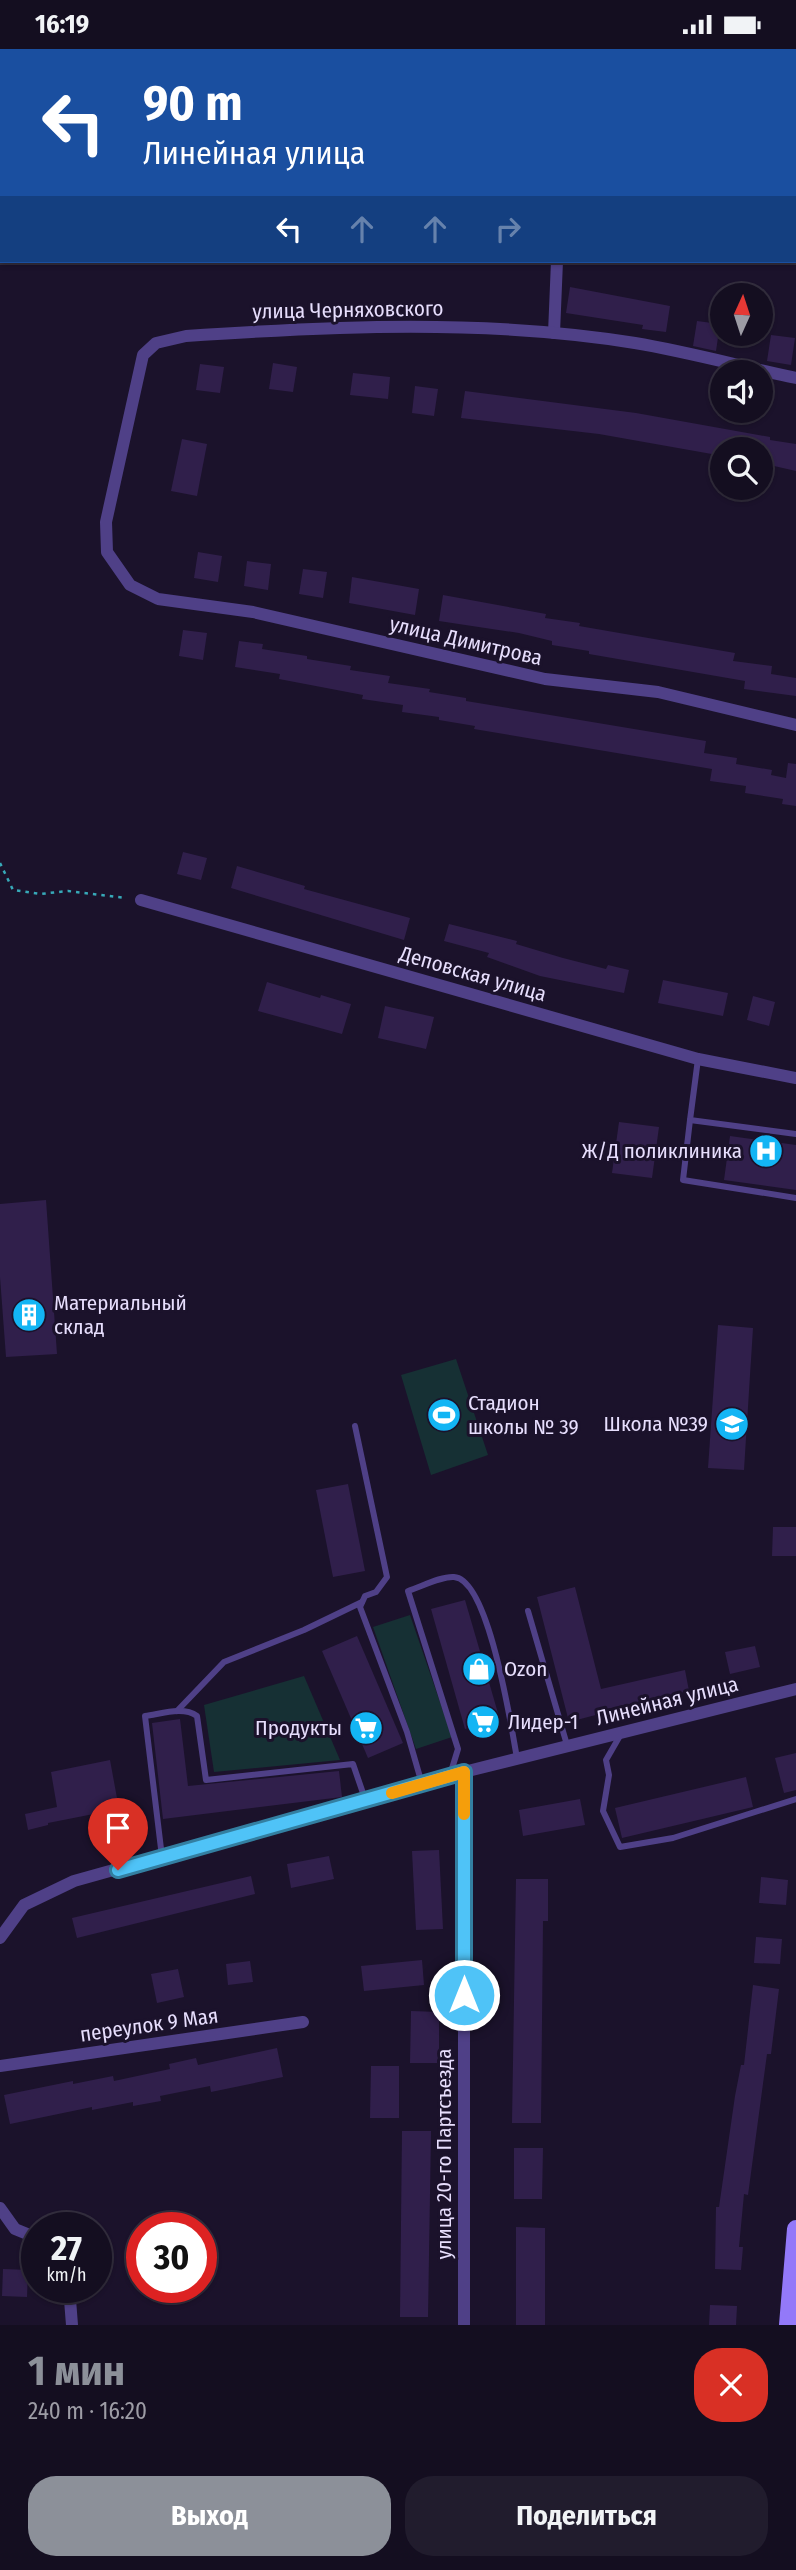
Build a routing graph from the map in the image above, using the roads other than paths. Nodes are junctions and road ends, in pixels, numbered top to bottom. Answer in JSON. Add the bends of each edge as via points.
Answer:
{"nodes":[{"id":1,"x":557,"y":263,"type":"edge"},
{"id":2,"x":554,"y":333,"type":"junction"},
{"id":3,"x":796,"y":378,"type":"edge"},
{"id":4,"x":130,"y":585,"type":"joint"},
{"id":5,"x":796,"y":726,"type":"edge"},
{"id":6,"x":141,"y":900,"type":"road end"},
{"id":7,"x":698,"y":1059,"type":"junction"},
{"id":8,"x":796,"y":1078,"type":"edge"},
{"id":9,"x":690,"y":1120,"type":"junction"},
{"id":10,"x":796,"y":1133,"type":"edge"},
{"id":11,"x":796,"y":1198,"type":"edge"},
{"id":12,"x":355,"y":1426,"type":"dead end"},
{"id":13,"x":362,"y":1602,"type":"junction"},
{"id":14,"x":528,"y":1611,"type":"dead end"},
{"id":15,"x":796,"y":1689,"type":"edge"},
{"id":16,"x":177,"y":1711,"type":"junction"},
{"id":17,"x":622,"y":1732,"type":"junction"},
{"id":18,"x":567,"y":1745,"type":"junction"},
{"id":19,"x":518,"y":1759,"type":"junction"},
{"id":20,"x":464,"y":1772,"type":"junction"},
{"id":21,"x":449,"y":1776,"type":"junction"},
{"id":22,"x":422,"y":1784,"type":"junction"},
{"id":23,"x":796,"y":1799,"type":"edge"},
{"id":24,"x":366,"y":1801,"type":"junction"},
{"id":25,"x":162,"y":1857,"type":"junction"},
{"id":26,"x":0,"y":1938,"type":"edge"},
{"id":27,"x":303,"y":2022,"type":"dead end"},
{"id":28,"x":0,"y":2066,"type":"edge"},
{"id":29,"x":0,"y":2207,"type":"edge"},
{"id":30,"x":796,"y":2229,"type":"edge"},
{"id":31,"x":21,"y":2231,"type":"edge"},
{"id":32,"x":70,"y":2303,"type":"edge"},
{"id":33,"x":72,"y":2325,"type":"edge"},
{"id":34,"x":464,"y":2325,"type":"edge"},
{"id":35,"x":788,"y":2325,"type":"edge"}],
"edges":[{"from":1,"to":2,"type":"street"},
{"from":2,"to":3,"type":"street","name":"улица Черняховского","via":[[637,344]]},
{"from":2,"to":4,"type":"street","name":"улица Черняховского","via":[[408,325],[186,336],[156,343],[143,355],[106,522],[107,552]]},
{"from":4,"to":5,"type":"street","name":"улица Димитрова","via":[[158,599],[253,612],[545,679],[658,692]]},
{"from":6,"to":7,"type":"street","name":"Деповская улица"},
{"from":7,"to":8,"type":"street","name":"Деповская улица"},
{"from":7,"to":9,"type":"lane"},
{"from":9,"to":10,"type":"lane"},
{"from":9,"to":11,"type":"lane","via":[[683,1180]]},
{"from":12,"to":13,"type":"lane","via":[[387,1577]]},
{"from":13,"to":16,"type":"lane","via":[[224,1662]]},
{"from":13,"to":22,"type":"lane"},
{"from":14,"to":18,"type":"lane"},
{"from":15,"to":17,"type":"street","name":"Линейная улица"},
{"from":16,"to":24,"type":"lane","via":[[197,1716],[206,1780],[353,1764]]},
{"from":16,"to":25,"type":"lane","via":[[145,1716]]},
{"from":17,"to":18,"type":"street","name":"Линейная улица"},
{"from":17,"to":23,"type":"lane","via":[[606,1760],[609,1775],[603,1811],[620,1847],[673,1838]]},
{"from":18,"to":19,"type":"street","name":"Линейная улица"},
{"from":19,"to":20,"type":"street","name":"Линейная улица"},
{"from":19,"to":21,"type":"lane","via":[[490,1632],[475,1591],[453,1577],[408,1591],[458,1749]]},
{"from":20,"to":21,"type":"street","name":"Линейная улица"},
{"from":20,"to":34,"type":"street","name":"улица 20-го Партсъезда"},
{"from":21,"to":22,"type":"street","name":"Линейная улица"},
{"from":22,"to":24,"type":"street","name":"Линейная улица"},
{"from":24,"to":25,"type":"street","name":"Линейная улица"},
{"from":25,"to":26,"type":"street","name":"Линейная улица","via":[[46,1892],[23,1905]]},
{"from":27,"to":28,"type":"street","name":"переулок 9 Мая"},
{"from":29,"to":31,"type":"street"},
{"from":30,"to":35,"type":"street"},
{"from":32,"to":33,"type":"street"}]}
